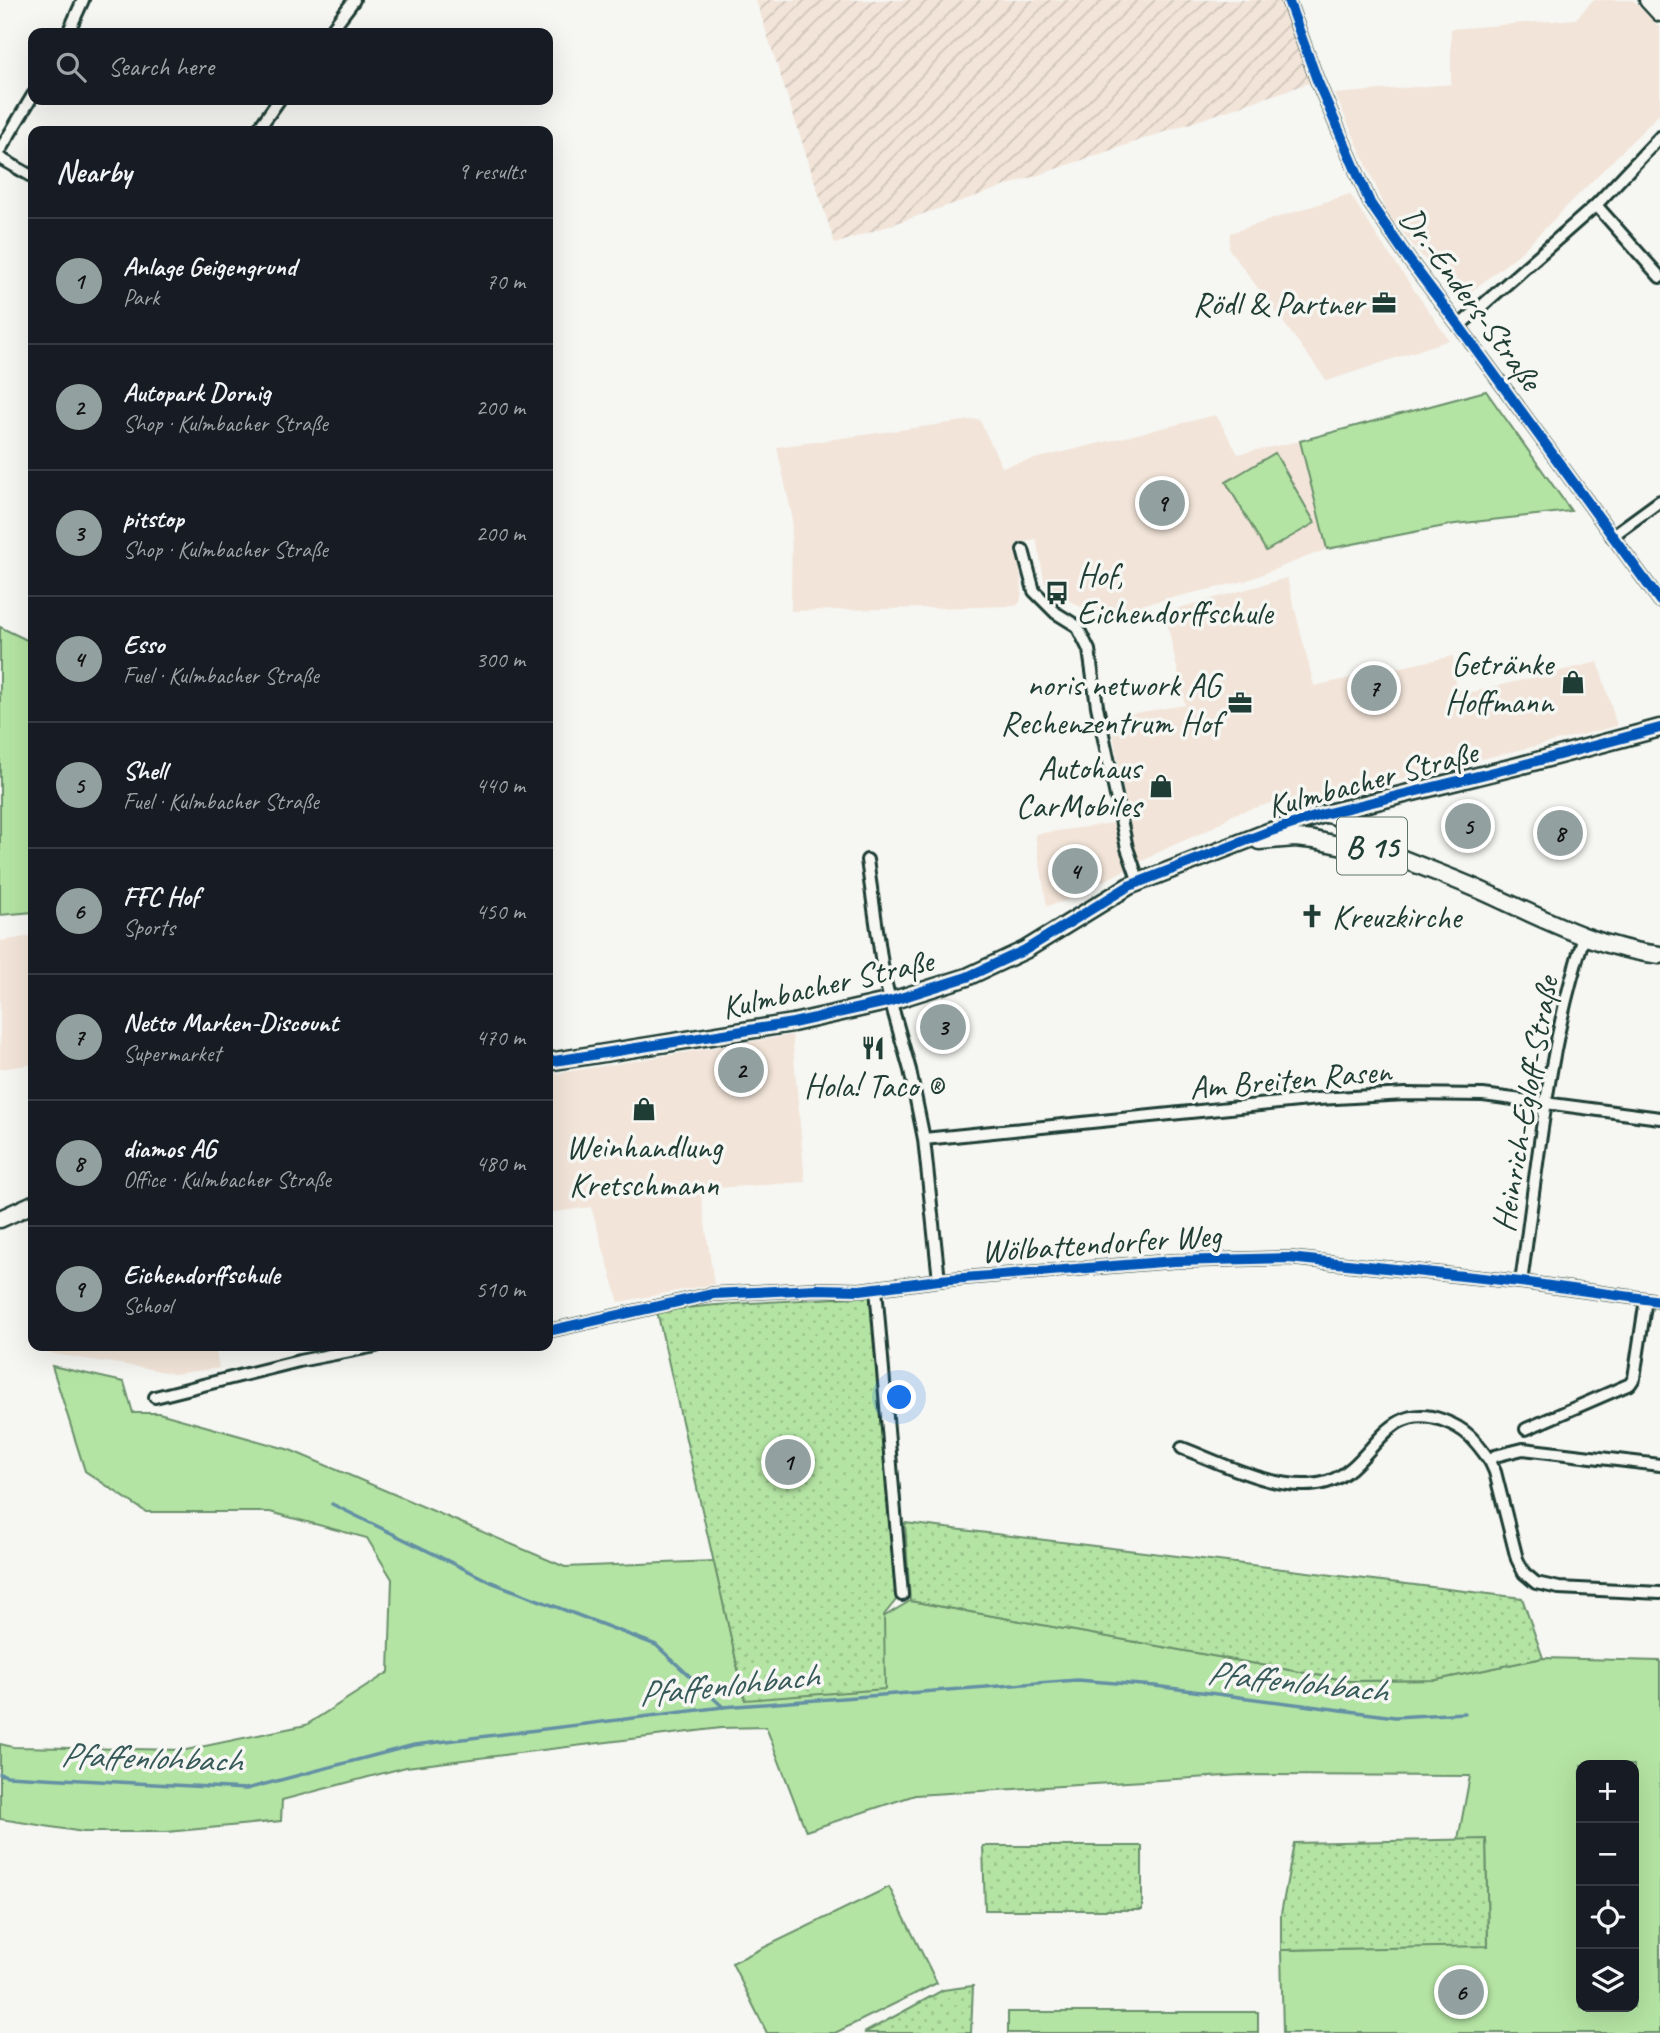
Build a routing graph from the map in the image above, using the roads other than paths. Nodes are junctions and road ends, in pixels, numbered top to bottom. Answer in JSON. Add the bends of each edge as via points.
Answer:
{"nodes":[{"id":1,"x":83,"y":0,"type":"edge"},
{"id":2,"x":354,"y":0,"type":"edge"},
{"id":3,"x":1289,"y":0,"type":"edge"},
{"id":4,"x":1648,"y":0,"type":"edge"},
{"id":5,"x":1660,"y":13,"type":"edge"},
{"id":6,"x":70,"y":28,"type":"edge"},
{"id":7,"x":333,"y":28,"type":"edge"},
{"id":8,"x":28,"y":103,"type":"edge"},
{"id":9,"x":275,"y":105,"type":"edge"},
{"id":10,"x":261,"y":126,"type":"edge"},
{"id":11,"x":1660,"y":136,"type":"edge"},
{"id":12,"x":0,"y":150,"type":"edge"},
{"id":13,"x":0,"y":158,"type":"edge"},
{"id":14,"x":28,"y":174,"type":"edge"},
{"id":15,"x":1596,"y":205,"type":"junction"},
{"id":16,"x":1660,"y":277,"type":"edge"},
{"id":17,"x":1459,"y":326,"type":"junction"},
{"id":18,"x":1660,"y":501,"type":"edge"},
{"id":19,"x":1612,"y":536,"type":"junction"},
{"id":20,"x":1023,"y":550,"type":"dead end"},
{"id":21,"x":1660,"y":601,"type":"edge"},
{"id":22,"x":1660,"y":728,"type":"edge"},
{"id":23,"x":1324,"y":814,"type":"junction"},
{"id":24,"x":1240,"y":843,"type":"junction"},
{"id":25,"x":867,"y":860,"type":"dead end"},
{"id":26,"x":1428,"y":869,"type":"junction"},
{"id":27,"x":1139,"y":882,"type":"junction"},
{"id":28,"x":1584,"y":937,"type":"junction"},
{"id":29,"x":1660,"y":955,"type":"edge"},
{"id":30,"x":891,"y":1001,"type":"junction"},
{"id":31,"x":553,"y":1061,"type":"edge"},
{"id":32,"x":1546,"y":1104,"type":"junction"},
{"id":33,"x":1660,"y":1118,"type":"edge"},
{"id":34,"x":924,"y":1139,"type":"junction"},
{"id":35,"x":28,"y":1205,"type":"edge"},
{"id":36,"x":0,"y":1219,"type":"edge"},
{"id":37,"x":939,"y":1280,"type":"junction"},
{"id":38,"x":1521,"y":1282,"type":"junction"},
{"id":39,"x":876,"y":1288,"type":"junction"},
{"id":40,"x":1646,"y":1299,"type":"junction"},
{"id":41,"x":1660,"y":1301,"type":"edge"},
{"id":42,"x":553,"y":1330,"type":"edge"},
{"id":43,"x":350,"y":1351,"type":"edge"},
{"id":44,"x":155,"y":1397,"type":"dead end"},
{"id":45,"x":1526,"y":1429,"type":"dead end"},
{"id":46,"x":1182,"y":1448,"type":"dead end"},
{"id":47,"x":1490,"y":1461,"type":"junction"},
{"id":48,"x":1660,"y":1465,"type":"edge"},
{"id":49,"x":1524,"y":1573,"type":"junction"},
{"id":50,"x":1530,"y":1589,"type":"dead end"},
{"id":51,"x":1660,"y":1592,"type":"edge"},
{"id":52,"x":902,"y":1595,"type":"dead end"}],
"edges":[{"from":1,"to":6,"type":"street"},
{"from":2,"to":7,"type":"street"},
{"from":3,"to":17,"type":"street","name":"Dr.-Enders-Straße","via":[[1317,80],[1370,203]]},
{"from":4,"to":5,"type":"main road"},
{"from":8,"to":12,"type":"street"},
{"from":9,"to":10,"type":"street"},
{"from":11,"to":15,"type":"street"},
{"from":13,"to":14,"type":"street"},
{"from":15,"to":16,"type":"street"},
{"from":15,"to":17,"type":"street"},
{"from":17,"to":19,"type":"street","name":"Dr.-Enders-Straße"},
{"from":18,"to":19,"type":"street"},
{"from":19,"to":21,"type":"street","name":"Dr.-Enders-Straße"},
{"from":20,"to":27,"type":"street","via":[[1034,591],[1077,626],[1089,650],[1127,848]]},
{"from":22,"to":23,"type":"main road","name":"Kulmbacher Straße"},
{"from":23,"to":24,"type":"main road","name":"Kulmbacher Straße","number":"B 15"},
{"from":23,"to":26,"type":"main road","number":"B 15","via":[[1336,815],[1367,844]]},
{"from":24,"to":26,"type":"main road","number":"B 15","via":[[1295,838],[1321,841]]},
{"from":24,"to":27,"type":"main road","name":"Kulmbacher Straße","number":"B 15"},
{"from":25,"to":30,"type":"street"},
{"from":26,"to":28,"type":"main road","number":"B 15"},
{"from":27,"to":30,"type":"main road","name":"Kulmbacher Straße","number":"B 15","via":[[1025,950],[967,977]]},
{"from":28,"to":29,"type":"main road","number":"B 15"},
{"from":28,"to":32,"type":"street","name":"Heinrich-Egloff-Straße","via":[[1563,1006]]},
{"from":30,"to":31,"type":"main road","name":"Kulmbacher Straße","number":"B 15","via":[[793,1023]]},
{"from":30,"to":34,"type":"street"},
{"from":32,"to":33,"type":"street","name":"Am Breiten Rasen"},
{"from":32,"to":34,"type":"street","name":"Am Breiten Rasen","via":[[1456,1094],[1352,1097]]},
{"from":32,"to":38,"type":"street","name":"Heinrich-Egloff-Straße"},
{"from":34,"to":37,"type":"street"},
{"from":35,"to":36,"type":"main road"},
{"from":37,"to":38,"type":"street","name":"Wölbattendorfer Weg","via":[[1174,1261],[1289,1258]]},
{"from":37,"to":39,"type":"street","name":"Wölbattendorfer Weg"},
{"from":38,"to":40,"type":"street","name":"Wölbattendorfer Weg"},
{"from":39,"to":42,"type":"street","name":"Wölbattendorfer Weg","via":[[713,1294]]},
{"from":39,"to":52,"type":"street"},
{"from":40,"to":41,"type":"street","name":"Wölbattendorfer Weg"},
{"from":40,"to":45,"type":"street","via":[[1630,1384]]},
{"from":43,"to":44,"type":"street"},
{"from":46,"to":47,"type":"street","via":[[1281,1483],[1328,1482],[1355,1466],[1385,1431],[1416,1415],[1453,1424],[1476,1440]]},
{"from":47,"to":48,"type":"street","via":[[1495,1455],[1524,1449]]},
{"from":47,"to":49,"type":"street"},
{"from":49,"to":50,"type":"street"},
{"from":49,"to":51,"type":"street","via":[[1536,1583],[1559,1588]]}]}
